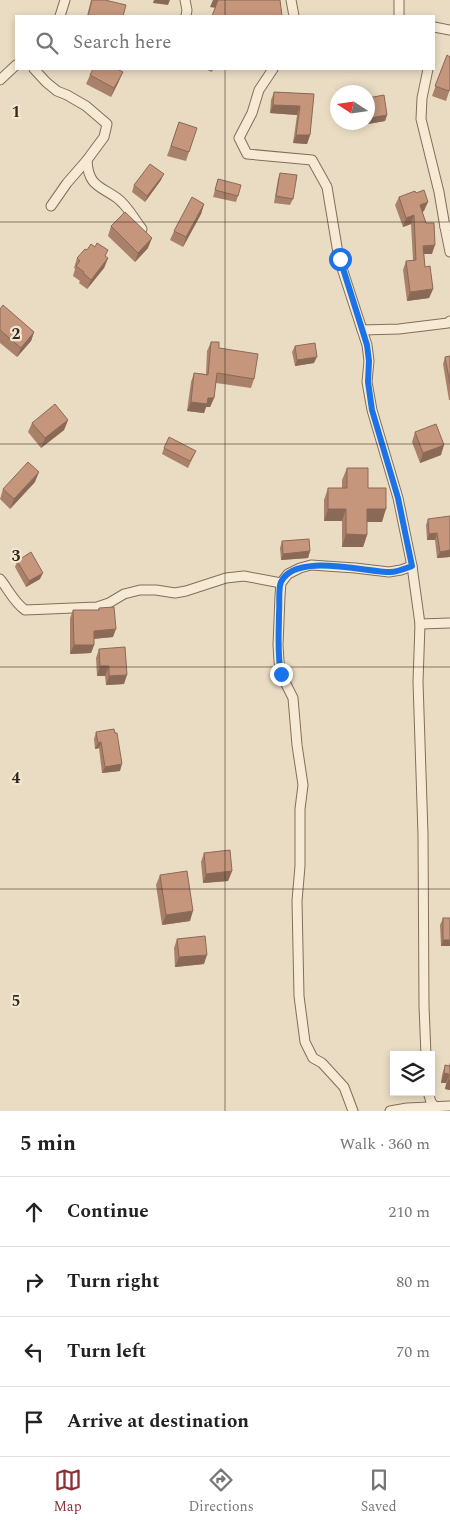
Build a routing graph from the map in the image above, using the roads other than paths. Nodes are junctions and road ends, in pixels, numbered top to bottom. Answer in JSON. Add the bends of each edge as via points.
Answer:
{"nodes":[{"id":1,"x":65,"y":0,"type":"edge"},
{"id":2,"x":185,"y":0,"type":"edge"},
{"id":3,"x":291,"y":0,"type":"edge"},
{"id":4,"x":398,"y":0,"type":"edge"},
{"id":5,"x":60,"y":15,"type":"edge"},
{"id":6,"x":186,"y":15,"type":"edge"},
{"id":7,"x":294,"y":15,"type":"edge"},
{"id":8,"x":400,"y":15,"type":"edge"},
{"id":9,"x":435,"y":30,"type":"edge"},
{"id":10,"x":450,"y":30,"type":"edge"},
{"id":11,"x":15,"y":66,"type":"edge"},
{"id":12,"x":35,"y":70,"type":"edge"},
{"id":13,"x":272,"y":70,"type":"edge"},
{"id":14,"x":428,"y":70,"type":"edge"},
{"id":15,"x":0,"y":80,"type":"edge"},
{"id":16,"x":88,"y":160,"type":"junction"},
{"id":17,"x":51,"y":206,"type":"dead end"},
{"id":18,"x":448,"y":227,"type":"edge"},
{"id":19,"x":142,"y":229,"type":"edge"},
{"id":20,"x":450,"y":252,"type":"edge"},
{"id":21,"x":450,"y":321,"type":"edge"},
{"id":22,"x":362,"y":330,"type":"junction"},
{"id":23,"x":412,"y":566,"type":"junction"},
{"id":24,"x":0,"y":579,"type":"edge"},
{"id":25,"x":281,"y":582,"type":"junction"},
{"id":26,"x":8,"y":588,"type":"junction"},
{"id":27,"x":0,"y":595,"type":"edge"},
{"id":28,"x":450,"y":623,"type":"edge"},
{"id":29,"x":420,"y":624,"type":"junction"},
{"id":30,"x":426,"y":1051,"type":"edge"},
{"id":31,"x":429,"y":1096,"type":"edge"},
{"id":32,"x":434,"y":1106,"type":"junction"},
{"id":33,"x":450,"y":1106,"type":"edge"},
{"id":34,"x":353,"y":1111,"type":"edge"},
{"id":35,"x":390,"y":1111,"type":"edge"}],
"edges":[{"from":1,"to":5,"type":"street"},
{"from":2,"to":6,"type":"street"},
{"from":3,"to":7,"type":"street"},
{"from":4,"to":8,"type":"street"},
{"from":9,"to":10,"type":"street"},
{"from":11,"to":15,"type":"street"},
{"from":12,"to":16,"type":"street","via":[[57,91],[86,106],[107,124],[104,137]]},
{"from":13,"to":22,"type":"street","via":[[259,90],[239,138],[247,154],[312,160],[320,172],[327,186],[340,259]]},
{"from":14,"to":18,"type":"street","via":[[421,119]]},
{"from":16,"to":17,"type":"street","via":[[66,183]]},
{"from":16,"to":19,"type":"street","via":[[91,178],[101,189],[118,198]]},
{"from":18,"to":20,"type":"street"},
{"from":21,"to":22,"type":"street","via":[[399,329]]},
{"from":22,"to":23,"type":"street","via":[[367,345],[372,410],[398,498]]},
{"from":23,"to":25,"type":"street","via":[[389,572],[312,565],[288,574]]},
{"from":23,"to":29,"type":"street"},
{"from":24,"to":26,"type":"street"},
{"from":25,"to":26,"type":"street","via":[[244,576],[226,578],[176,593],[140,590],[97,607],[46,610],[25,610],[13,600]]},
{"from":25,"to":34,"type":"street","via":[[279,661],[281,674],[293,698],[303,786],[297,901],[299,996],[305,1042],[313,1058],[344,1087]]},
{"from":26,"to":27,"type":"street"},
{"from":28,"to":29,"type":"street"},
{"from":29,"to":30,"type":"street","via":[[418,682]]},
{"from":31,"to":32,"type":"street"},
{"from":32,"to":33,"type":"street"},
{"from":32,"to":35,"type":"street"}]}
